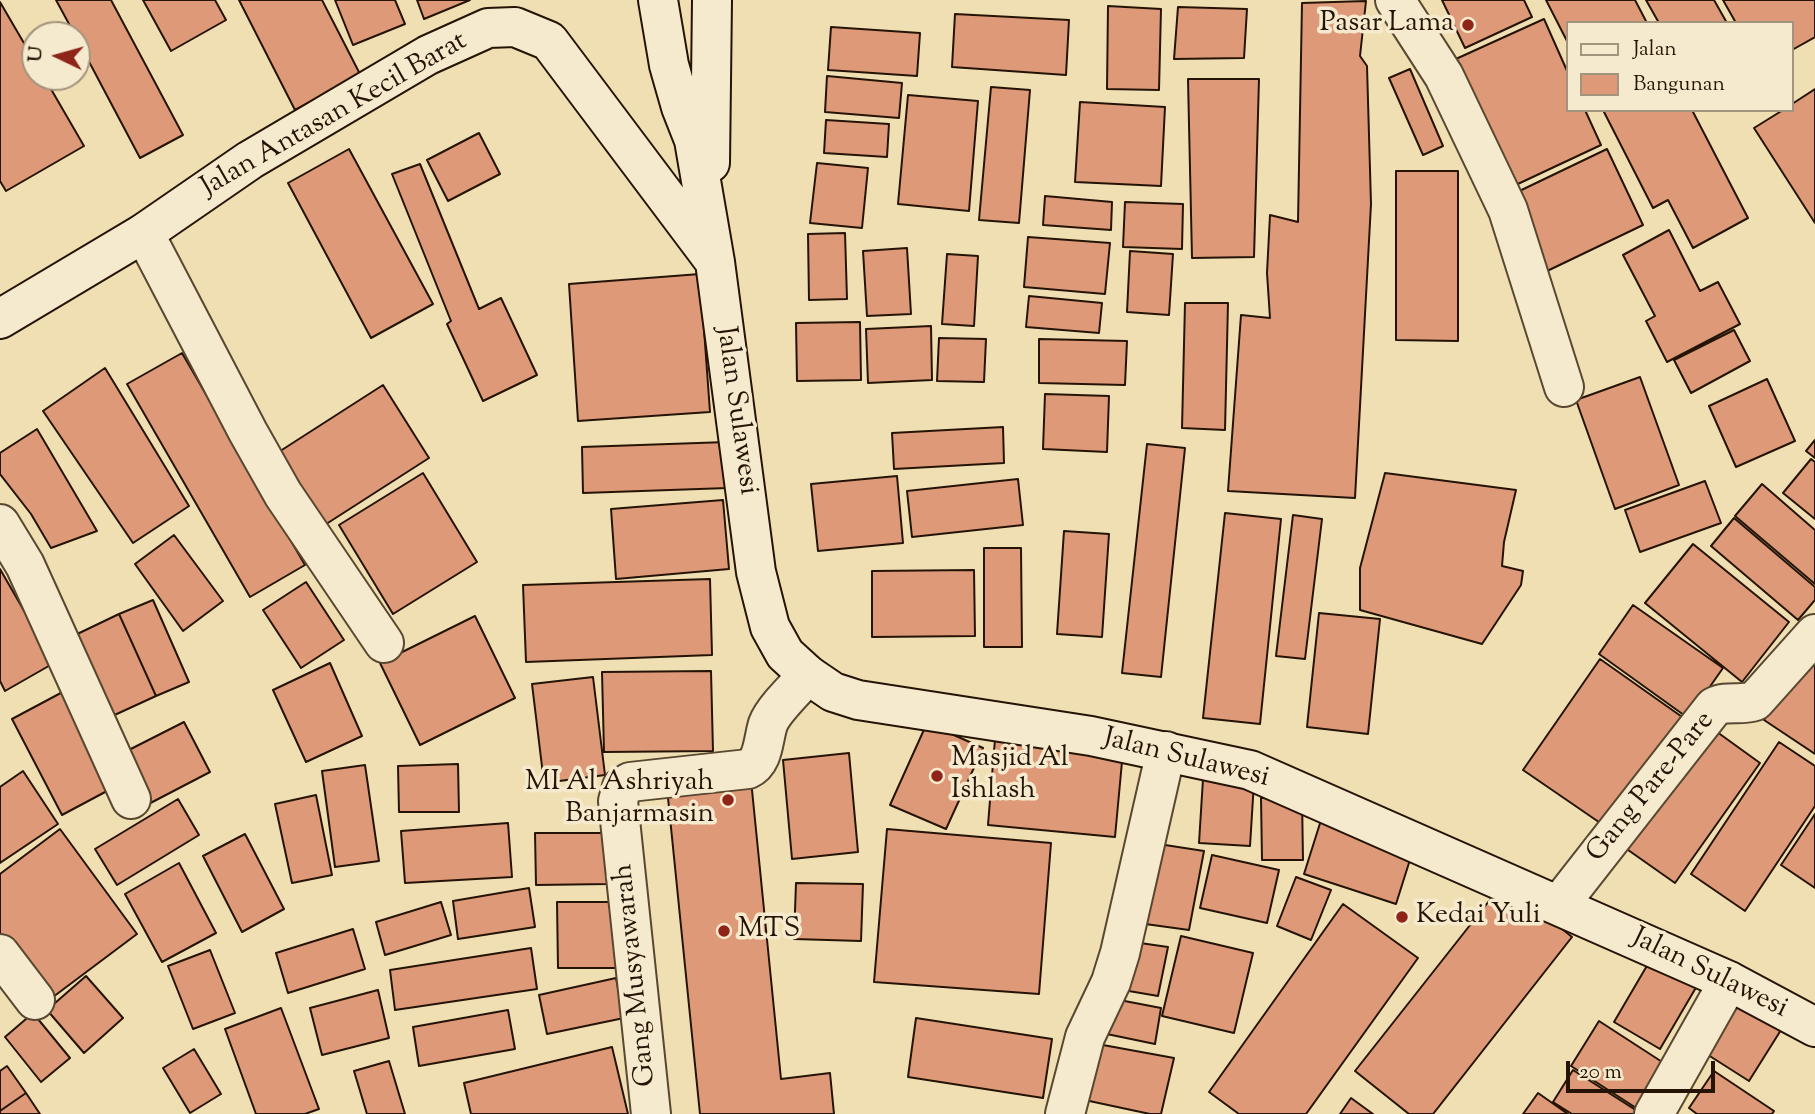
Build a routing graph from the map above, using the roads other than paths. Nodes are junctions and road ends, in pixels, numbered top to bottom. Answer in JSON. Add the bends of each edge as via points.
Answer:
{"nodes":[{"id":1,"x":712,"y":0,"type":"edge"},
{"id":2,"x":1395,"y":0,"type":"edge"},
{"id":3,"x":659,"y":6,"type":"edge"},
{"id":4,"x":144,"y":233,"type":"junction"},
{"id":5,"x":712,"y":247,"type":"junction"},
{"id":6,"x":0,"y":320,"type":"edge"},
{"id":7,"x":1564,"y":387,"type":"dead end"},
{"id":8,"x":0,"y":524,"type":"edge"},
{"id":9,"x":1815,"y":634,"type":"edge"},
{"id":10,"x":384,"y":643,"type":"dead end"},
{"id":11,"x":808,"y":675,"type":"junction"},
{"id":12,"x":1166,"y":751,"type":"junction"},
{"id":13,"x":131,"y":799,"type":"dead end"},
{"id":14,"x":1559,"y":905,"type":"junction"},
{"id":15,"x":0,"y":954,"type":"edge"},
{"id":16,"x":1729,"y":981,"type":"junction"},
{"id":17,"x":35,"y":1000,"type":"dead end"},
{"id":18,"x":1815,"y":1027,"type":"edge"},
{"id":19,"x":651,"y":1114,"type":"edge"},
{"id":20,"x":1065,"y":1114,"type":"edge"},
{"id":21,"x":1654,"y":1114,"type":"edge"}],
"edges":[{"from":1,"to":5,"type":"street","name":"Jalan Sulawesi"},
{"from":2,"to":7,"type":"street","via":[[1444,76],[1508,210]]},
{"from":3,"to":5,"type":"street","name":"Jalan Sulawesi","via":[[669,65],[694,140]]},
{"from":4,"to":5,"type":"street","name":"Jalan Antasan Kecil Barat","via":[[250,160],[428,55],[488,28],[515,27],[549,41]]},
{"from":4,"to":6,"type":"street","name":"Jalan Antasan Kecil Barat"},
{"from":4,"to":10,"type":"street","via":[[284,494]]},
{"from":5,"to":11,"type":"street","name":"Jalan Sulawesi","via":[[756,572],[770,627],[785,654]]},
{"from":8,"to":13,"type":"street","via":[[25,565]]},
{"from":9,"to":14,"type":"street","name":"Gang Pare-Pare","via":[[1755,701],[1714,707]]},
{"from":11,"to":12,"type":"street","name":"Jalan Sulawesi","via":[[832,692],[858,700]]},
{"from":11,"to":19,"type":"street","name":"Gang Musyawarah","via":[[771,718],[753,767],[630,782],[622,787],[618,801]]},
{"from":12,"to":14,"type":"street","name":"Jalan Sulawesi","via":[[1250,770]]},
{"from":12,"to":20,"type":"street","via":[[1120,953],[1085,1037]]},
{"from":14,"to":16,"type":"street","name":"Jalan Sulawesi"},
{"from":15,"to":17,"type":"street"},
{"from":16,"to":18,"type":"street","name":"Jalan Sulawesi"},
{"from":16,"to":21,"type":"street"}]}
